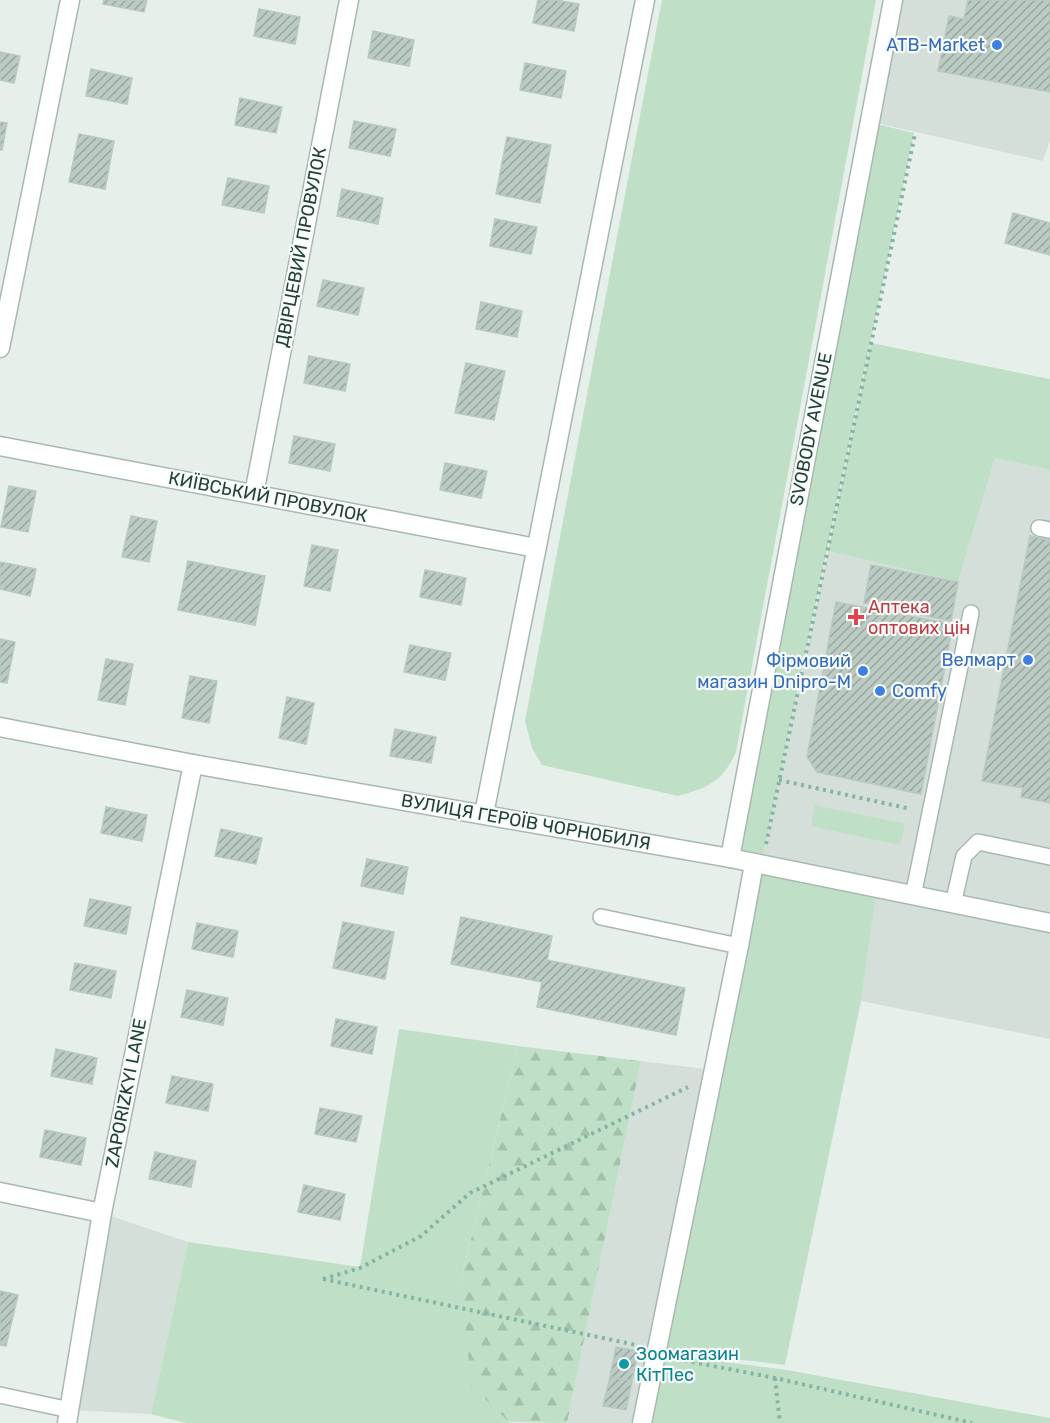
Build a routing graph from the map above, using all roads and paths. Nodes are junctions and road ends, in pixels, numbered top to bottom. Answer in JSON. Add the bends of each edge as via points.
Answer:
{"nodes":[{"id":1,"x":69,"y":0,"type":"edge"},
{"id":2,"x":349,"y":0,"type":"edge"},
{"id":3,"x":645,"y":0,"type":"edge"},
{"id":4,"x":893,"y":0,"type":"edge"},
{"id":5,"x":915,"y":134,"type":"dead end"},
{"id":6,"x":0,"y":348,"type":"edge"},
{"id":7,"x":0,"y":446,"type":"edge"},
{"id":8,"x":254,"y":494,"type":"junction"},
{"id":9,"x":536,"y":548,"type":"junction"},
{"id":10,"x":971,"y":613,"type":"dead end"},
{"id":11,"x":0,"y":727,"type":"edge"},
{"id":12,"x":194,"y":764,"type":"junction"},
{"id":13,"x":779,"y":780,"type":"junction"},
{"id":14,"x":917,"y":810,"type":"dead end"},
{"id":15,"x":483,"y":814,"type":"junction"},
{"id":16,"x":1050,"y":857,"type":"edge"},
{"id":17,"x":729,"y":858,"type":"junction"},
{"id":18,"x":758,"y":865,"type":"junction"},
{"id":19,"x":913,"y":896,"type":"junction"},
{"id":20,"x":953,"y":904,"type":"junction"},
{"id":21,"x":601,"y":917,"type":"dead end"},
{"id":22,"x":1050,"y":923,"type":"edge"},
{"id":23,"x":739,"y":946,"type":"junction"},
{"id":24,"x":713,"y":1075,"type":"junction"},
{"id":25,"x":0,"y":1192,"type":"edge"},
{"id":26,"x":102,"y":1213,"type":"junction"},
{"id":27,"x":648,"y":1350,"type":"junction"},
{"id":28,"x":775,"y":1378,"type":"junction"},
{"id":29,"x":0,"y":1395,"type":"edge"},
{"id":30,"x":68,"y":1416,"type":"edge"},
{"id":31,"x":642,"y":1423,"type":"edge"},
{"id":32,"x":780,"y":1423,"type":"edge"},
{"id":33,"x":972,"y":1423,"type":"edge"}],
"edges":[{"from":1,"to":6,"type":"street"},
{"from":2,"to":8,"type":"street","name":"ДВІРЦЕВИЙ ПРОВУЛОК"},
{"from":3,"to":9,"type":"street"},
{"from":4,"to":17,"type":"street","name":"SVOBODY AVENUE"},
{"from":5,"to":13,"type":"path"},
{"from":7,"to":8,"type":"street","name":"КИЇВСЬКИЙ ПРОВУЛОК"},
{"from":8,"to":9,"type":"street","name":"КИЇВСЬКИЙ ПРОВУЛОК"},
{"from":9,"to":15,"type":"street"},
{"from":10,"to":19,"type":"lane"},
{"from":11,"to":12,"type":"street","name":"ВУЛИЦЯ ГЕРОЇВ ЧОРНОБИЛЯ"},
{"from":12,"to":15,"type":"street","name":"ВУЛИЦЯ ГЕРОЇВ ЧОРНОБИЛЯ"},
{"from":12,"to":26,"type":"street","name":"ZAPORIZKYI LANE"},
{"from":13,"to":14,"type":"path"},
{"from":13,"to":18,"type":"path"},
{"from":15,"to":17,"type":"street","name":"ВУЛИЦЯ ГЕРОЇВ ЧОРНОБИЛЯ"},
{"from":16,"to":20,"type":"lane","via":[[978,842],[964,856]]},
{"from":17,"to":18,"type":"street","name":"ВУЛИЦЯ ГЕРОЇВ ЧОРНОБИЛЯ"},
{"from":18,"to":19,"type":"street","name":"ВУЛИЦЯ ГЕРОЇВ ЧОРНОБИЛЯ"},
{"from":18,"to":23,"type":"street"},
{"from":19,"to":20,"type":"street","name":"ВУЛИЦЯ ГЕРОЇВ ЧОРНОБИЛЯ"},
{"from":20,"to":22,"type":"street","name":"ВУЛИЦЯ ГЕРОЇВ ЧОРНОБИЛЯ"},
{"from":21,"to":23,"type":"lane"},
{"from":23,"to":24,"type":"street"},
{"from":24,"to":27,"type":"street"},
{"from":24,"to":27,"type":"path","via":[[470,1193],[421,1236],[360,1268],[322,1279]]},
{"from":25,"to":26,"type":"street"},
{"from":26,"to":30,"type":"street","name":"ZAPORIZKYI LANE"},
{"from":27,"to":28,"type":"path"},
{"from":27,"to":31,"type":"street"},
{"from":28,"to":32,"type":"path"},
{"from":28,"to":33,"type":"path"},
{"from":29,"to":30,"type":"lane"}]}
